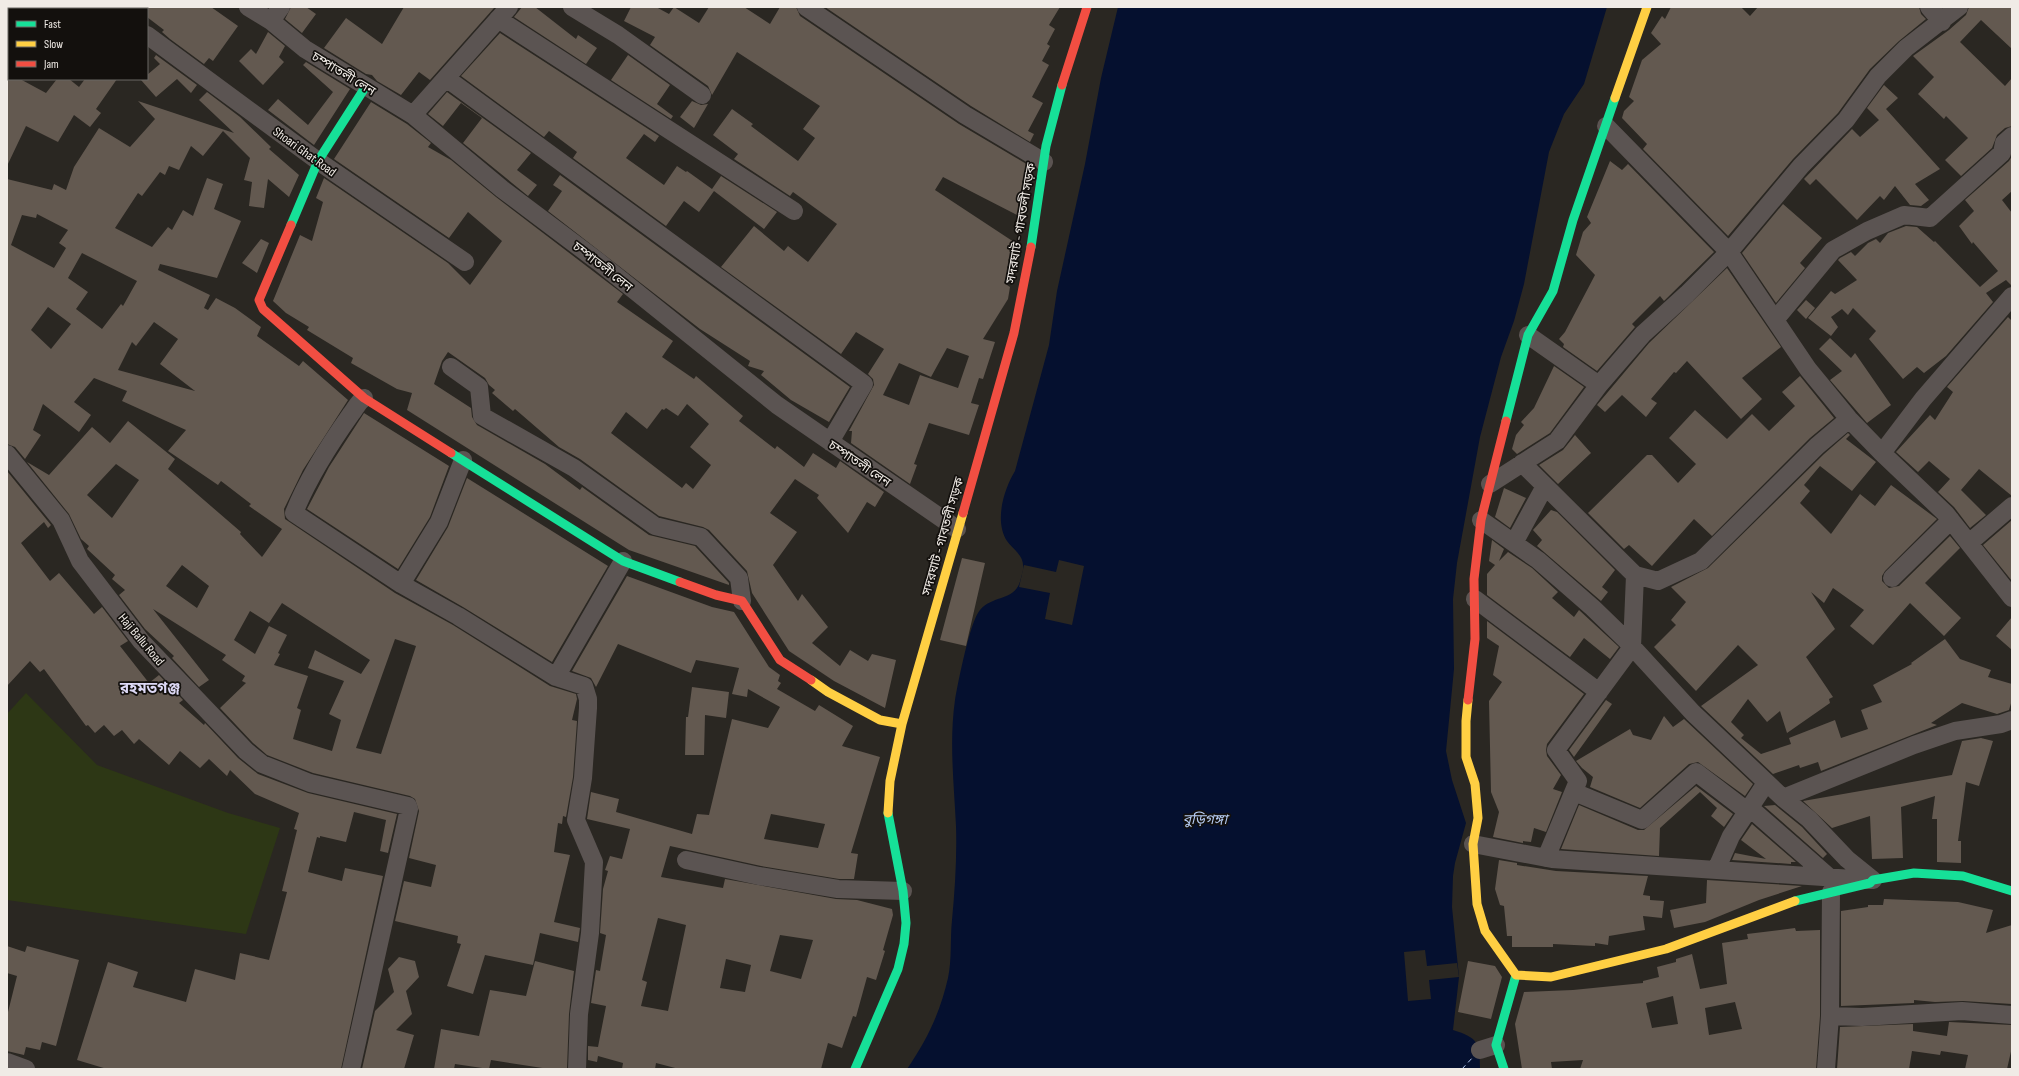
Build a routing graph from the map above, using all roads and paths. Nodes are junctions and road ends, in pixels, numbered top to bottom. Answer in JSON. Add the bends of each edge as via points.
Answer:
{"nodes":[{"id":1,"x":248,"y":7,"type":"edge"},
{"id":2,"x":572,"y":7,"type":"edge"},
{"id":3,"x":806,"y":7,"type":"edge"},
{"id":4,"x":1086,"y":7,"type":"edge"},
{"id":5,"x":1647,"y":7,"type":"edge"},
{"id":6,"x":1929,"y":7,"type":"edge"},
{"id":7,"x":1959,"y":7,"type":"edge"},
{"id":8,"x":504,"y":13,"type":"edge"},
{"id":9,"x":276,"y":14,"type":"edge"},
{"id":10,"x":1942,"y":22,"type":"junction"},
{"id":11,"x":148,"y":36,"type":"edge"},
{"id":12,"x":446,"y":78,"type":"junction"},
{"id":13,"x":366,"y":86,"type":"junction"},
{"id":14,"x":702,"y":95,"type":"dead end"},
{"id":15,"x":413,"y":115,"type":"junction"},
{"id":16,"x":1606,"y":126,"type":"junction"},
{"id":17,"x":2012,"y":136,"type":"edge"},
{"id":18,"x":318,"y":161,"type":"junction"},
{"id":19,"x":1044,"y":162,"type":"junction"},
{"id":20,"x":794,"y":211,"type":"dead end"},
{"id":21,"x":1729,"y":252,"type":"junction"},
{"id":22,"x":465,"y":262,"type":"dead end"},
{"id":23,"x":2012,"y":296,"type":"edge"},
{"id":24,"x":1775,"y":320,"type":"junction"},
{"id":25,"x":1528,"y":335,"type":"junction"},
{"id":26,"x":451,"y":367,"type":"dead end"},
{"id":27,"x":1599,"y":385,"type":"junction"},
{"id":28,"x":364,"y":398,"type":"junction"},
{"id":29,"x":1850,"y":419,"type":"junction"},
{"id":30,"x":830,"y":442,"type":"junction"},
{"id":31,"x":7,"y":454,"type":"edge"},
{"id":32,"x":1882,"y":454,"type":"junction"},
{"id":33,"x":463,"y":460,"type":"junction"},
{"id":34,"x":1522,"y":463,"type":"junction"},
{"id":35,"x":1490,"y":484,"type":"junction"},
{"id":36,"x":1545,"y":486,"type":"junction"},
{"id":37,"x":2012,"y":506,"type":"edge"},
{"id":38,"x":1481,"y":520,"type":"junction"},
{"id":39,"x":1951,"y":520,"type":"junction"},
{"id":40,"x":957,"y":529,"type":"junction"},
{"id":41,"x":1969,"y":542,"type":"junction"},
{"id":42,"x":1514,"y":543,"type":"junction"},
{"id":43,"x":623,"y":561,"type":"junction"},
{"id":44,"x":1635,"y":575,"type":"junction"},
{"id":45,"x":1892,"y":578,"type":"dead end"},
{"id":46,"x":401,"y":584,"type":"junction"},
{"id":47,"x":2012,"y":598,"type":"edge"},
{"id":48,"x":1475,"y":599,"type":"junction"},
{"id":49,"x":742,"y":601,"type":"junction"},
{"id":50,"x":1632,"y":647,"type":"junction"},
{"id":51,"x":556,"y":677,"type":"junction"},
{"id":52,"x":1599,"y":692,"type":"junction"},
{"id":53,"x":2012,"y":720,"type":"edge"},
{"id":54,"x":902,"y":724,"type":"junction"},
{"id":55,"x":1766,"y":783,"type":"junction"},
{"id":56,"x":1574,"y":792,"type":"junction"},
{"id":57,"x":1783,"y":798,"type":"junction"},
{"id":58,"x":1748,"y":809,"type":"junction"},
{"id":59,"x":1473,"y":844,"type":"junction"},
{"id":60,"x":1546,"y":858,"type":"junction"},
{"id":61,"x":686,"y":860,"type":"dead end"},
{"id":62,"x":1716,"y":870,"type":"junction"},
{"id":63,"x":1873,"y":880,"type":"junction"},
{"id":64,"x":1830,"y":885,"type":"junction"},
{"id":65,"x":904,"y":891,"type":"junction"},
{"id":66,"x":2012,"y":891,"type":"edge"},
{"id":67,"x":1516,"y":974,"type":"junction"},
{"id":68,"x":2012,"y":1015,"type":"edge"},
{"id":69,"x":1830,"y":1016,"type":"junction"},
{"id":70,"x":7,"y":1062,"type":"edge"},
{"id":71,"x":26,"y":1069,"type":"edge"},
{"id":72,"x":351,"y":1069,"type":"edge"},
{"id":73,"x":577,"y":1069,"type":"edge"},
{"id":74,"x":855,"y":1069,"type":"edge"},
{"id":75,"x":1504,"y":1069,"type":"edge"},
{"id":76,"x":1826,"y":1069,"type":"edge"}],
"edges":[{"from":1,"to":9,"type":"street","name":"চম্পাতলী লেন"},
{"from":2,"to":14,"type":"street","via":[[618,34]]},
{"from":3,"to":19,"type":"street","via":[[965,115]]},
{"from":4,"to":19,"type":"main road","name":"সদরঘাট - গাবতলী সড়ক","via":[[1065,75]]},
{"from":5,"to":16,"type":"main road"},
{"from":6,"to":10,"type":"street"},
{"from":7,"to":10,"type":"street"},
{"from":8,"to":12,"type":"street"},
{"from":8,"to":20,"type":"street"},
{"from":9,"to":13,"type":"street","name":"চম্পাতলী লেন","via":[[305,49]]},
{"from":10,"to":21,"type":"street","via":[[1906,48],[1878,76],[1846,120],[1801,166]]},
{"from":11,"to":18,"type":"street","name":"Shoari Ghat Road"},
{"from":12,"to":15,"type":"street"},
{"from":12,"to":30,"type":"street","via":[[864,384]]},
{"from":13,"to":15,"type":"street","name":"চম্পাতলী লেন"},
{"from":13,"to":18,"type":"main road"},
{"from":15,"to":30,"type":"street","name":"চম্পাতলী লেন","via":[[502,189],[599,262],[777,405]]},
{"from":16,"to":21,"type":"street"},
{"from":16,"to":25,"type":"main road","via":[[1573,220],[1553,291]]},
{"from":17,"to":24,"type":"street","via":[[2004,144],[2002,153],[1930,218],[1904,215],[1867,231],[1833,250]]},
{"from":18,"to":22,"type":"street","name":"Shoari Ghat Road"},
{"from":18,"to":28,"type":"main road","via":[[259,300],[263,309]]},
{"from":19,"to":40,"type":"main road","name":"সদরঘাট - গাবতলী সড়ক","via":[[1014,333]]},
{"from":21,"to":24,"type":"street"},
{"from":21,"to":27,"type":"street","via":[[1643,334]]},
{"from":23,"to":32,"type":"street","via":[[1923,399]]},
{"from":24,"to":29,"type":"street","via":[[1808,370]]},
{"from":25,"to":27,"type":"street"},
{"from":25,"to":35,"type":"main road"},
{"from":26,"to":49,"type":"street","via":[[479,387],[482,416],[574,468],[655,526],[701,537],[739,578]]},
{"from":27,"to":34,"type":"street","via":[[1556,441]]},
{"from":28,"to":33,"type":"main road"},
{"from":28,"to":46,"type":"street","via":[[356,404],[339,430],[302,494],[294,513]]},
{"from":29,"to":32,"type":"street"},
{"from":29,"to":44,"type":"street","via":[[1816,446],[1701,561],[1658,581]]},
{"from":30,"to":40,"type":"street","name":"চম্পাতলী লেন"},
{"from":31,"to":72,"type":"street","name":"Haji Ballu Road","via":[[61,520],[80,561],[141,641],[246,751],[262,764],[310,783],[408,806]]},
{"from":32,"to":39,"type":"street"},
{"from":33,"to":43,"type":"main road"},
{"from":33,"to":46,"type":"street","via":[[439,522]]},
{"from":34,"to":35,"type":"street"},
{"from":34,"to":36,"type":"street"},
{"from":35,"to":38,"type":"main road"},
{"from":36,"to":42,"type":"street"},
{"from":36,"to":44,"type":"street"},
{"from":37,"to":41,"type":"street"},
{"from":38,"to":42,"type":"street"},
{"from":38,"to":48,"type":"main road","via":[[1474,579]]},
{"from":39,"to":41,"type":"street"},
{"from":39,"to":45,"type":"street"},
{"from":40,"to":54,"type":"main road","name":"সদরঘাট - গাবতলী সড়ক"},
{"from":41,"to":47,"type":"street"},
{"from":42,"to":50,"type":"street","via":[[1538,560],[1593,608]]},
{"from":43,"to":49,"type":"main road","via":[[716,595]]},
{"from":43,"to":51,"type":"street"},
{"from":44,"to":50,"type":"street"},
{"from":46,"to":51,"type":"street"},
{"from":48,"to":52,"type":"street"},
{"from":48,"to":59,"type":"main road","via":[[1476,638],[1466,728],[1466,757],[1475,784],[1478,818]]},
{"from":49,"to":54,"type":"main road","via":[[780,660],[828,692],[880,720]]},
{"from":50,"to":52,"type":"street"},
{"from":50,"to":55,"type":"street","via":[[1693,712]]},
{"from":51,"to":73,"type":"street","via":[[584,686],[588,699],[583,778],[576,820],[594,862],[590,933],[579,1014]]},
{"from":52,"to":56,"type":"street","via":[[1556,750],[1578,781]]},
{"from":53,"to":57,"type":"street","via":[[1955,731]]},
{"from":54,"to":65,"type":"main road","name":"সদরঘাট - গাবতলী সড়ক","via":[[890,781],[888,818]]},
{"from":55,"to":57,"type":"street"},
{"from":55,"to":58,"type":"street"},
{"from":56,"to":58,"type":"street","via":[[1642,820],[1696,772]]},
{"from":56,"to":60,"type":"street"},
{"from":57,"to":63,"type":"street"},
{"from":58,"to":62,"type":"street","via":[[1731,836]]},
{"from":58,"to":64,"type":"street"},
{"from":59,"to":60,"type":"street"},
{"from":59,"to":67,"type":"main road","via":[[1477,904],[1485,930]]},
{"from":60,"to":62,"type":"street"},
{"from":61,"to":65,"type":"street","via":[[759,876],[838,889]]},
{"from":62,"to":64,"type":"street"},
{"from":63,"to":64,"type":"street"},
{"from":63,"to":66,"type":"main road","via":[[1914,873],[1963,876]]},
{"from":64,"to":67,"type":"main road","via":[[1723,929],[1666,949],[1551,977]]},
{"from":64,"to":69,"type":"street"},
{"from":65,"to":74,"type":"main road","name":"সদরঘাট - গাবতলী সড়ক","via":[[906,923],[898,969]]},
{"from":67,"to":75,"type":"main road","via":[[1488,1048]]},
{"from":68,"to":69,"type":"street","via":[[1962,1012]]},
{"from":69,"to":76,"type":"street"},
{"from":70,"to":71,"type":"street"}]}
